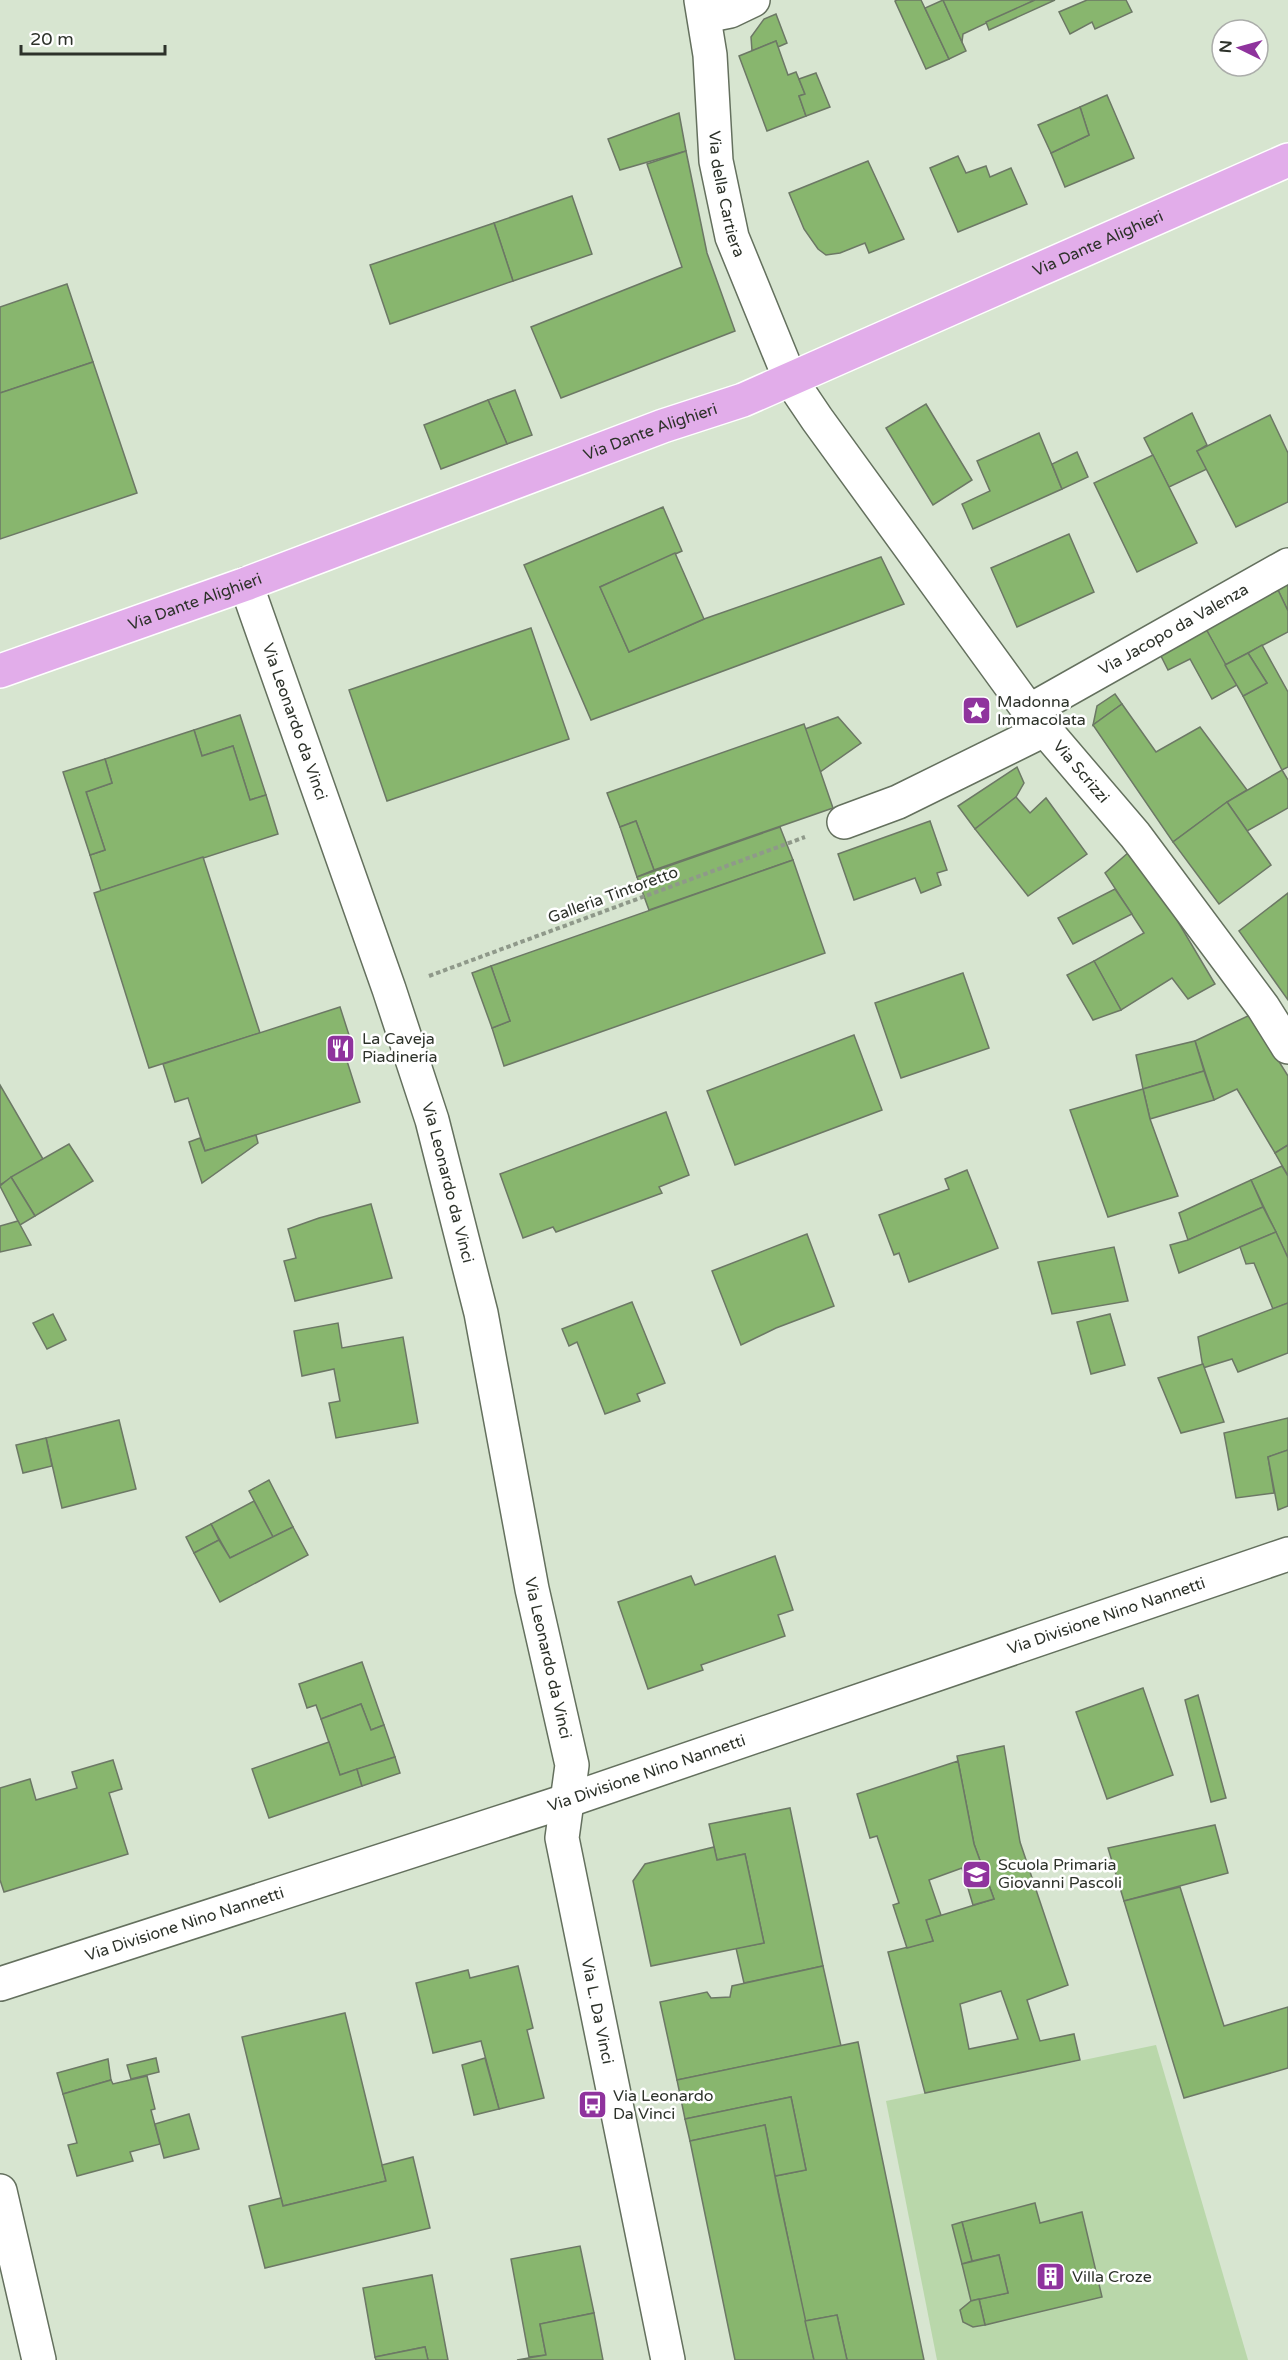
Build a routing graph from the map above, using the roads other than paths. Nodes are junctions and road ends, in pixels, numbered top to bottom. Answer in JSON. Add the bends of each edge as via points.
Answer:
{"nodes":[{"id":1,"x":753,"y":0,"type":"edge"},
{"id":2,"x":703,"y":8,"type":"edge"},
{"id":3,"x":1288,"y":160,"type":"edge"},
{"id":4,"x":790,"y":379,"type":"junction"},
{"id":5,"x":1288,"y":565,"type":"edge"},
{"id":6,"x":246,"y":584,"type":"junction"},
{"id":7,"x":0,"y":671,"type":"edge"},
{"id":8,"x":1036,"y":721,"type":"junction"},
{"id":9,"x":844,"y":822,"type":"road end"},
{"id":10,"x":1288,"y":1047,"type":"edge"},
{"id":11,"x":1288,"y":1554,"type":"edge"},
{"id":12,"x":566,"y":1801,"type":"junction"},
{"id":13,"x":0,"y":1984,"type":"edge"},
{"id":14,"x":0,"y":2191,"type":"edge"},
{"id":15,"x":39,"y":2360,"type":"edge"},
{"id":16,"x":668,"y":2360,"type":"edge"}],
"edges":[{"from":1,"to":2,"type":"street","via":[[730,11]]},
{"from":2,"to":4,"type":"street","name":"Via della Cartiera","via":[[722,196],[732,237]]},
{"from":3,"to":4,"type":"main road","name":"Via Dante Alighieri"},
{"from":4,"to":6,"type":"main road","name":"Via Dante Alighieri","via":[[743,400],[663,426]]},
{"from":4,"to":8,"type":"street","name":"Via Scrizzi"},
{"from":5,"to":8,"type":"street","name":"Via Jacopo da Valenza"},
{"from":6,"to":7,"type":"main road","name":"Via Dante Alighieri"},
{"from":6,"to":12,"type":"street","name":"Via Leonardo da Vinci","via":[[432,1120],[481,1313],[532,1589],[572,1765]]},
{"from":8,"to":9,"type":"street","name":"Via Jacopo da Valenza","via":[[898,802]]},
{"from":8,"to":10,"type":"street","name":"Via Scrizzi","via":[[1135,835],[1263,1007]]},
{"from":11,"to":12,"type":"street","name":"Via Divisione Nino Nannetti"},
{"from":12,"to":13,"type":"street","name":"Via Divisione Nino Nannetti"},
{"from":12,"to":16,"type":"street","name":"Via L. Da Vinci","via":[[562,1838]]},
{"from":14,"to":15,"type":"street"}]}
